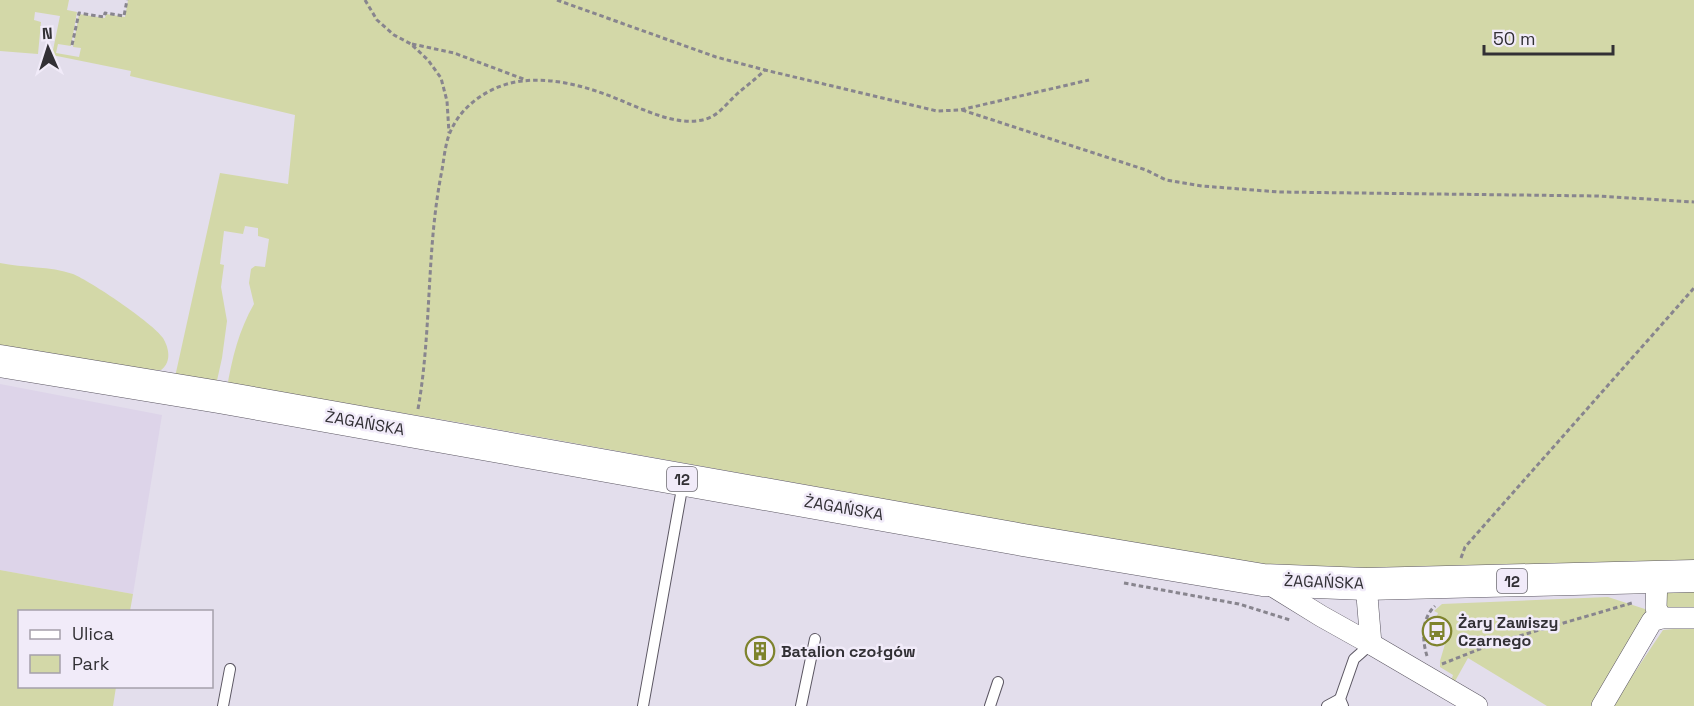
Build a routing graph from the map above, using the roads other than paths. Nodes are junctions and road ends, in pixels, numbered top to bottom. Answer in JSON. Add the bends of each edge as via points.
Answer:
{"nodes":[{"id":1,"x":0,"y":361,"type":"edge"},
{"id":2,"x":684,"y":479,"type":"junction"},
{"id":3,"x":1694,"y":576,"type":"edge"},
{"id":4,"x":1657,"y":577,"type":"junction"},
{"id":5,"x":1263,"y":580,"type":"junction"},
{"id":6,"x":1366,"y":584,"type":"junction"},
{"id":7,"x":1661,"y":618,"type":"junction"},
{"id":8,"x":1694,"y":618,"type":"edge"},
{"id":9,"x":815,"y":639,"type":"dead end"},
{"id":10,"x":1371,"y":644,"type":"junction"},
{"id":11,"x":230,"y":669,"type":"dead end"},
{"id":12,"x":998,"y":682,"type":"dead end"},
{"id":13,"x":1342,"y":703,"type":"edge"},
{"id":14,"x":223,"y":706,"type":"edge"},
{"id":15,"x":643,"y":706,"type":"edge"},
{"id":16,"x":801,"y":706,"type":"edge"},
{"id":17,"x":990,"y":706,"type":"edge"},
{"id":18,"x":1327,"y":706,"type":"edge"},
{"id":19,"x":1477,"y":706,"type":"edge"},
{"id":20,"x":1602,"y":706,"type":"edge"}],
"edges":[{"from":1,"to":2,"type":"main road","name":"ŻAGAŃSKA","number":"12"},
{"from":2,"to":5,"type":"main road","name":"ŻAGAŃSKA","number":"12"},
{"from":2,"to":15,"type":"lane"},
{"from":3,"to":4,"type":"main road","name":"ŻAGAŃSKA","number":"12"},
{"from":4,"to":6,"type":"main road","name":"ŻAGAŃSKA","number":"12","via":[[1446,593]]},
{"from":4,"to":7,"type":"street","via":[[1656,608]]},
{"from":5,"to":6,"type":"main road","name":"ŻAGAŃSKA","number":"12"},
{"from":5,"to":10,"type":"street"},
{"from":6,"to":10,"type":"street"},
{"from":7,"to":8,"type":"street"},
{"from":7,"to":20,"type":"street","via":[[1652,621]]},
{"from":9,"to":16,"type":"lane"},
{"from":10,"to":13,"type":"lane","via":[[1354,659]]},
{"from":10,"to":19,"type":"street"},
{"from":11,"to":14,"type":"lane"},
{"from":12,"to":17,"type":"lane"},
{"from":13,"to":18,"type":"lane"}]}
